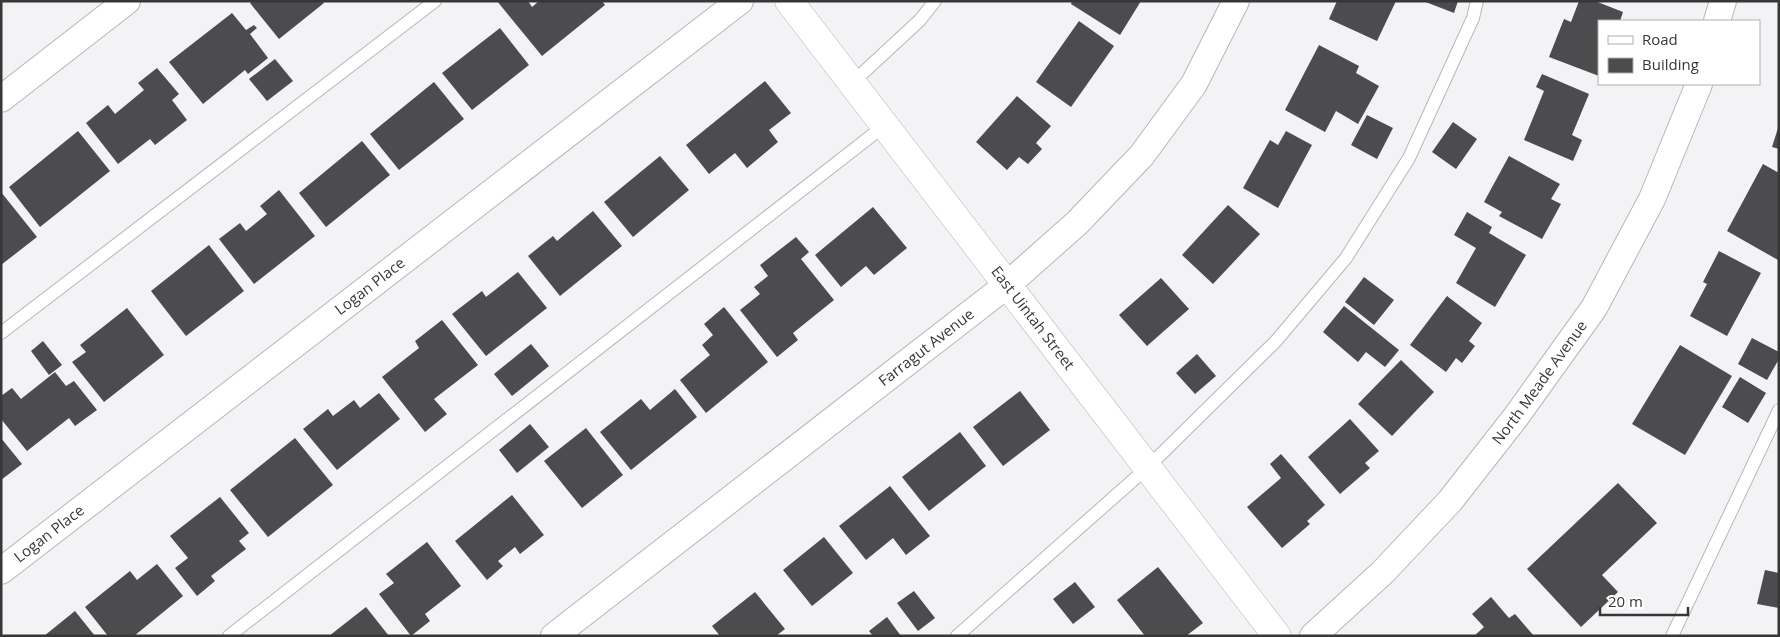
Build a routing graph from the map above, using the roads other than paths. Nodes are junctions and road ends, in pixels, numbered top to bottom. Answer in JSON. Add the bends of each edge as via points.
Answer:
{"nodes":[{"id":1,"x":127,"y":1,"type":"edge"},
{"id":2,"x":435,"y":1,"type":"edge"},
{"id":3,"x":740,"y":1,"type":"edge"},
{"id":4,"x":789,"y":1,"type":"edge"},
{"id":5,"x":935,"y":1,"type":"edge"},
{"id":6,"x":1236,"y":1,"type":"edge"},
{"id":7,"x":1477,"y":1,"type":"edge"},
{"id":8,"x":1723,"y":1,"type":"edge"},
{"id":9,"x":1717,"y":20,"type":"edge"},
{"id":10,"x":852,"y":83,"type":"junction"},
{"id":11,"x":1699,"y":85,"type":"edge"},
{"id":12,"x":1,"y":99,"type":"edge"},
{"id":13,"x":884,"y":126,"type":"junction"},
{"id":14,"x":1007,"y":285,"type":"junction"},
{"id":15,"x":1,"y":333,"type":"edge"},
{"id":16,"x":1779,"y":410,"type":"edge"},
{"id":17,"x":1148,"y":467,"type":"junction"},
{"id":18,"x":1,"y":571,"type":"edge"},
{"id":19,"x":228,"y":636,"type":"edge"},
{"id":20,"x":554,"y":636,"type":"edge"},
{"id":21,"x":957,"y":636,"type":"edge"},
{"id":22,"x":1277,"y":636,"type":"edge"},
{"id":23,"x":1313,"y":636,"type":"edge"},
{"id":24,"x":1672,"y":636,"type":"edge"}],
"edges":[{"from":1,"to":12,"type":"street"},
{"from":2,"to":15,"type":"lane"},
{"from":3,"to":18,"type":"street","name":"Logan Place"},
{"from":4,"to":10,"type":"main road","name":"East Uintah Street"},
{"from":5,"to":10,"type":"lane","via":[[920,20]]},
{"from":6,"to":14,"type":"street","name":"Farragut Avenue","via":[[1194,84],[1142,155],[1077,223]]},
{"from":7,"to":17,"type":"lane","via":[[1473,18],[1409,158],[1346,258],[1276,341]]},
{"from":8,"to":9,"type":"street"},
{"from":10,"to":13,"type":"main road","name":"East Uintah Street"},
{"from":11,"to":23,"type":"street","name":"North Meade Avenue","via":[[1652,199],[1594,308],[1450,501],[1382,572]]},
{"from":13,"to":14,"type":"main road","name":"East Uintah Street"},
{"from":13,"to":19,"type":"lane"},
{"from":14,"to":17,"type":"main road","name":"East Uintah Street"},
{"from":14,"to":20,"type":"street","name":"Farragut Avenue"},
{"from":16,"to":24,"type":"lane"},
{"from":17,"to":21,"type":"lane"},
{"from":17,"to":22,"type":"main road","name":"East Uintah Street"}]}
